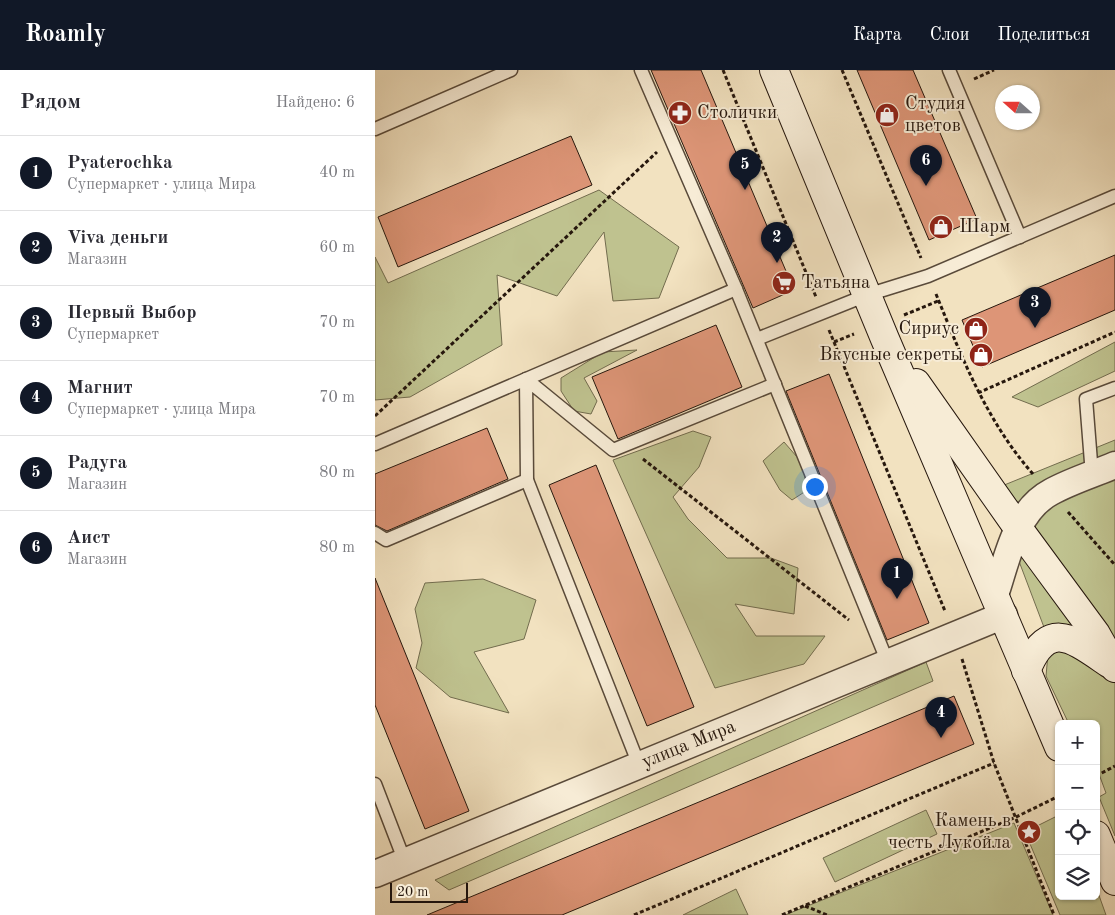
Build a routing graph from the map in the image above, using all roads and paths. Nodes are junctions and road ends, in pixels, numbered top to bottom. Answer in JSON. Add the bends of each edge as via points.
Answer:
{"nodes":[{"id":1,"x":511,"y":70,"type":"edge"},
{"id":2,"x":641,"y":70,"type":"edge"},
{"id":3,"x":723,"y":70,"type":"edge"},
{"id":4,"x":774,"y":70,"type":"edge"},
{"id":5,"x":842,"y":70,"type":"edge"},
{"id":6,"x":949,"y":70,"type":"edge"},
{"id":7,"x":375,"y":129,"type":"edge"},
{"id":8,"x":671,"y":139,"type":"junction"},
{"id":9,"x":1115,"y":196,"type":"edge"},
{"id":10,"x":1019,"y":237,"type":"junction"},
{"id":11,"x":928,"y":276,"type":"junction"},
{"id":12,"x":736,"y":289,"type":"junction"},
{"id":13,"x":867,"y":295,"type":"junction"},
{"id":14,"x":822,"y":313,"type":"junction"},
{"id":15,"x":1115,"y":332,"type":"edge"},
{"id":16,"x":757,"y":339,"type":"junction"},
{"id":17,"x":885,"y":339,"type":"junction"},
{"id":18,"x":526,"y":379,"type":"junction"},
{"id":19,"x":775,"y":384,"type":"junction"},
{"id":20,"x":1115,"y":388,"type":"edge"},
{"id":21,"x":977,"y":393,"type":"junction"},
{"id":22,"x":375,"y":416,"type":"edge"},
{"id":23,"x":376,"y":440,"type":"edge"},
{"id":24,"x":625,"y":445,"type":"junction"},
{"id":25,"x":1103,"y":470,"type":"edge"},
{"id":26,"x":527,"y":480,"type":"junction"},
{"id":27,"x":1050,"y":492,"type":"junction"},
{"id":28,"x":1018,"y":528,"type":"junction"},
{"id":29,"x":375,"y":533,"type":"edge"},
{"id":30,"x":1115,"y":565,"type":"edge"},
{"id":31,"x":999,"y":605,"type":"junction"},
{"id":32,"x":850,"y":622,"type":"dead end"},
{"id":33,"x":955,"y":636,"type":"junction"},
{"id":34,"x":888,"y":663,"type":"junction"},
{"id":35,"x":1115,"y":668,"type":"edge"},
{"id":36,"x":1026,"y":671,"type":"junction"},
{"id":37,"x":1055,"y":738,"type":"edge"},
{"id":38,"x":994,"y":763,"type":"junction"},
{"id":39,"x":639,"y":766,"type":"junction"},
{"id":40,"x":1115,"y":766,"type":"edge"},
{"id":41,"x":1100,"y":774,"type":"edge"},
{"id":42,"x":375,"y":784,"type":"edge"},
{"id":43,"x":1055,"y":798,"type":"edge"},
{"id":44,"x":1014,"y":818,"type":"junction"},
{"id":45,"x":1100,"y":845,"type":"edge"},
{"id":46,"x":405,"y":862,"type":"junction"},
{"id":47,"x":375,"y":874,"type":"edge"},
{"id":48,"x":1115,"y":881,"type":"edge"},
{"id":49,"x":804,"y":906,"type":"junction"},
{"id":50,"x":634,"y":915,"type":"edge"},
{"id":51,"x":782,"y":915,"type":"edge"},
{"id":52,"x":827,"y":915,"type":"edge"},
{"id":53,"x":1054,"y":915,"type":"edge"}],
"edges":[{"from":1,"to":7,"type":"lane"},
{"from":2,"to":8,"type":"lane"},
{"from":3,"to":14,"type":"path"},
{"from":4,"to":13,"type":"street"},
{"from":5,"to":11,"type":"path"},
{"from":6,"to":10,"type":"lane"},
{"from":8,"to":12,"type":"lane"},
{"from":8,"to":22,"type":"path"},
{"from":9,"to":10,"type":"lane"},
{"from":10,"to":11,"type":"lane"},
{"from":11,"to":13,"type":"lane"},
{"from":11,"to":21,"type":"path"},
{"from":12,"to":16,"type":"lane"},
{"from":12,"to":18,"type":"lane"},
{"from":13,"to":14,"type":"lane"},
{"from":13,"to":17,"type":"street"},
{"from":14,"to":16,"type":"lane"},
{"from":14,"to":33,"type":"path"},
{"from":15,"to":21,"type":"path"},
{"from":16,"to":19,"type":"lane"},
{"from":17,"to":28,"type":"street"},
{"from":17,"to":31,"type":"street"},
{"from":18,"to":23,"type":"lane"},
{"from":18,"to":24,"type":"lane","via":[[613,450]]},
{"from":18,"to":26,"type":"lane"},
{"from":19,"to":24,"type":"lane"},
{"from":19,"to":34,"type":"lane"},
{"from":20,"to":25,"type":"lane","via":[[1086,399]]},
{"from":21,"to":27,"type":"path","via":[[1013,451]]},
{"from":24,"to":32,"type":"path"},
{"from":25,"to":27,"type":"street"},
{"from":26,"to":29,"type":"lane","via":[[386,540]]},
{"from":26,"to":39,"type":"lane"},
{"from":27,"to":28,"type":"street","via":[[1034,505]]},
{"from":27,"to":30,"type":"path"},
{"from":28,"to":31,"type":"street"},
{"from":28,"to":35,"type":"street","via":[[1096,634]]},
{"from":31,"to":33,"type":"street","name":"улица Мира"},
{"from":31,"to":36,"type":"street"},
{"from":33,"to":34,"type":"street","name":"улица Мира"},
{"from":33,"to":38,"type":"path"},
{"from":34,"to":39,"type":"street","name":"улица Мира"},
{"from":35,"to":36,"type":"street","via":[[1069,638],[1055,638],[1043,642],[1032,654]]},
{"from":36,"to":37,"type":"street"},
{"from":38,"to":44,"type":"path"},
{"from":38,"to":50,"type":"path"},
{"from":39,"to":46,"type":"street","name":"улица Мира"},
{"from":40,"to":41,"type":"path"},
{"from":42,"to":46,"type":"lane"},
{"from":43,"to":44,"type":"path"},
{"from":44,"to":49,"type":"path"},
{"from":44,"to":53,"type":"path"},
{"from":45,"to":48,"type":"street"},
{"from":46,"to":47,"type":"street","name":"улица Мира"},
{"from":49,"to":51,"type":"path"},
{"from":49,"to":52,"type":"path"}]}
